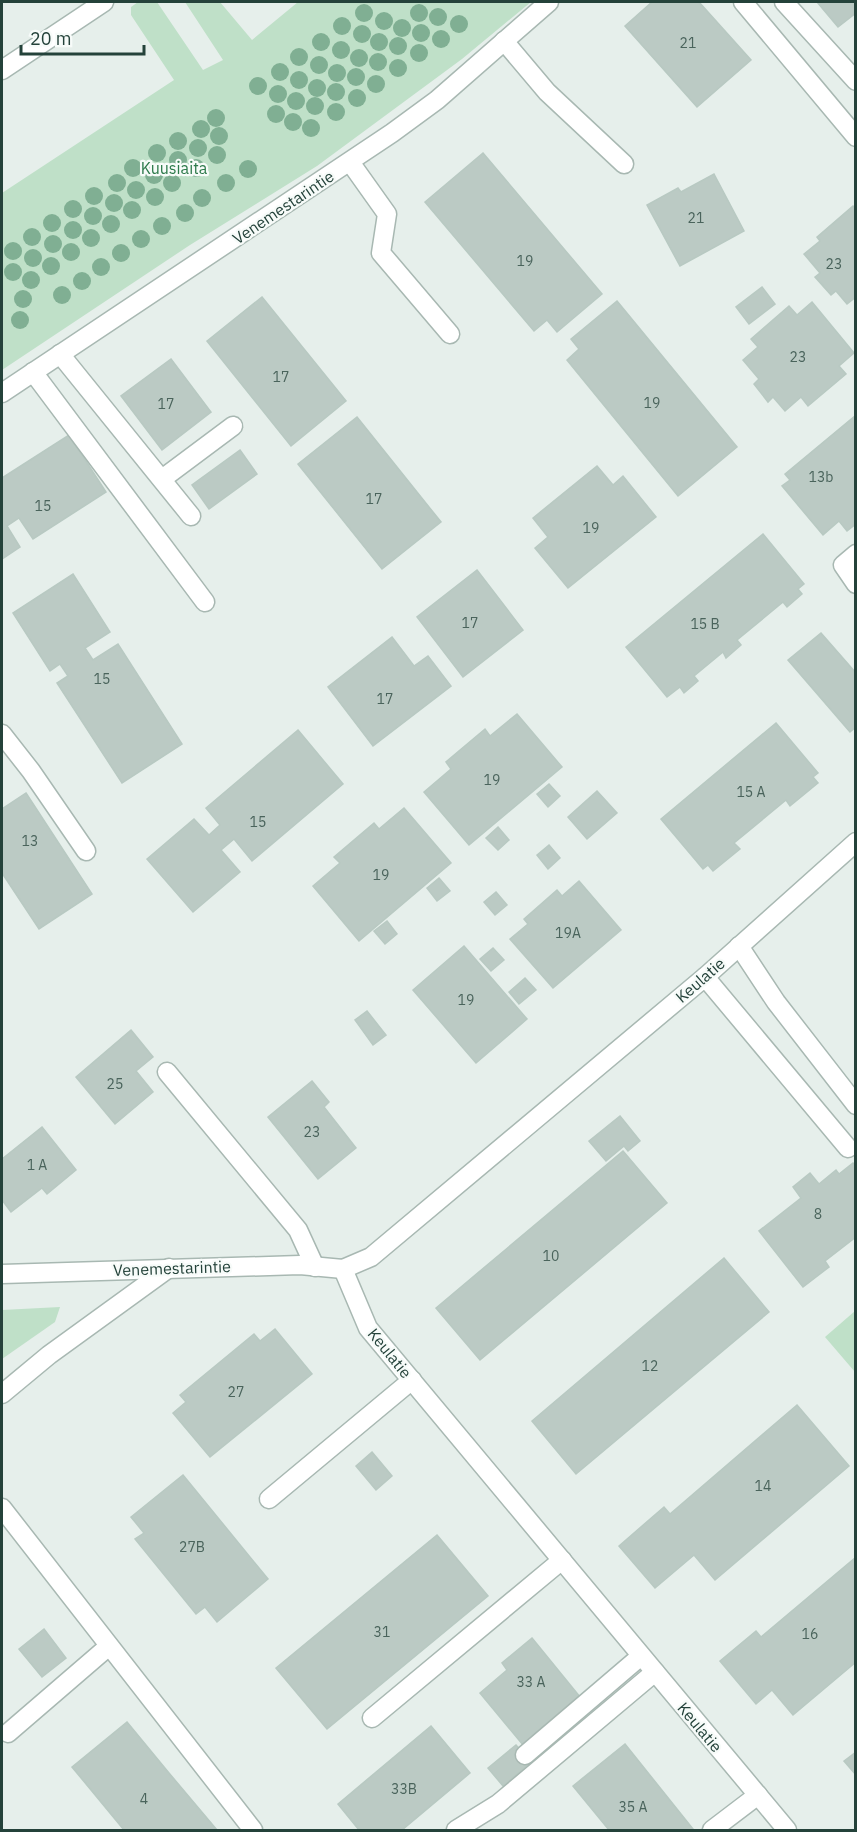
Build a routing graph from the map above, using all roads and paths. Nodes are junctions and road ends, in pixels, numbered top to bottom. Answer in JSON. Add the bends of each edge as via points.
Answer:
{"nodes":[{"id":1,"x":104,"y":2,"type":"edge"},
{"id":2,"x":549,"y":2,"type":"edge"},
{"id":3,"x":743,"y":2,"type":"edge"},
{"id":4,"x":784,"y":2,"type":"edge"},
{"id":5,"x":504,"y":41,"type":"junction"},
{"id":6,"x":2,"y":70,"type":"edge"},
{"id":7,"x":854,"y":77,"type":"edge"},
{"id":8,"x":855,"y":137,"type":"edge"},
{"id":9,"x":350,"y":162,"type":"junction"},
{"id":10,"x":624,"y":164,"type":"dead end"},
{"id":11,"x":450,"y":334,"type":"dead end"},
{"id":12,"x":60,"y":354,"type":"junction"},
{"id":13,"x":33,"y":372,"type":"junction"},
{"id":14,"x":2,"y":393,"type":"edge"},
{"id":15,"x":233,"y":426,"type":"dead end"},
{"id":16,"x":162,"y":479,"type":"junction"},
{"id":17,"x":191,"y":516,"type":"dead end"},
{"id":18,"x":855,"y":554,"type":"edge"},
{"id":19,"x":855,"y":584,"type":"edge"},
{"id":20,"x":205,"y":602,"type":"dead end"},
{"id":21,"x":2,"y":734,"type":"edge"},
{"id":22,"x":9,"y":758,"type":"edge"},
{"id":23,"x":855,"y":842,"type":"edge"},
{"id":24,"x":86,"y":851,"type":"dead end"},
{"id":25,"x":739,"y":946,"type":"junction"},
{"id":26,"x":705,"y":977,"type":"junction"},
{"id":27,"x":167,"y":1072,"type":"dead end"},
{"id":28,"x":855,"y":1105,"type":"edge"},
{"id":29,"x":848,"y":1148,"type":"dead end"},
{"id":30,"x":315,"y":1267,"type":"junction"},
{"id":31,"x":169,"y":1268,"type":"junction"},
{"id":32,"x":343,"y":1269,"type":"junction"},
{"id":33,"x":2,"y":1274,"type":"edge"},
{"id":34,"x":412,"y":1380,"type":"junction"},
{"id":35,"x":2,"y":1394,"type":"edge"},
{"id":36,"x":269,"y":1498,"type":"dead end"},
{"id":37,"x":2,"y":1508,"type":"edge"},
{"id":38,"x":562,"y":1560,"type":"junction"},
{"id":39,"x":109,"y":1646,"type":"junction"},
{"id":40,"x":641,"y":1656,"type":"junction"},
{"id":41,"x":655,"y":1672,"type":"junction"},
{"id":42,"x":372,"y":1718,"type":"dead end"},
{"id":43,"x":8,"y":1733,"type":"dead end"},
{"id":44,"x":525,"y":1755,"type":"dead end"},
{"id":45,"x":758,"y":1795,"type":"junction"},
{"id":46,"x":253,"y":1830,"type":"edge"},
{"id":47,"x":456,"y":1830,"type":"edge"},
{"id":48,"x":712,"y":1830,"type":"edge"},
{"id":49,"x":787,"y":1830,"type":"edge"}],
"edges":[{"from":1,"to":6,"type":"street"},
{"from":2,"to":5,"type":"street","name":"Venemestarintie"},
{"from":3,"to":8,"type":"street"},
{"from":4,"to":7,"type":"street"},
{"from":5,"to":9,"type":"street","name":"Venemestarintie","via":[[437,100]]},
{"from":5,"to":10,"type":"street","via":[[547,93]]},
{"from":9,"to":11,"type":"street","via":[[387,214],[381,252]]},
{"from":9,"to":12,"type":"street","name":"Venemestarintie"},
{"from":12,"to":13,"type":"street","name":"Venemestarintie"},
{"from":12,"to":16,"type":"street"},
{"from":13,"to":14,"type":"street","name":"Venemestarintie"},
{"from":13,"to":20,"type":"street"},
{"from":15,"to":16,"type":"street"},
{"from":16,"to":17,"type":"street"},
{"from":18,"to":19,"type":"street","via":[[843,565]]},
{"from":21,"to":22,"type":"street"},
{"from":22,"to":24,"type":"street"},
{"from":23,"to":25,"type":"street","name":"Keulatie"},
{"from":25,"to":26,"type":"street","name":"Keulatie"},
{"from":25,"to":28,"type":"street","via":[[776,1002]]},
{"from":26,"to":29,"type":"street"},
{"from":26,"to":32,"type":"street","name":"Keulatie","via":[[370,1257]]},
{"from":27,"to":30,"type":"street","via":[[298,1230]]},
{"from":30,"to":31,"type":"street","name":"Venemestarintie"},
{"from":30,"to":32,"type":"street","name":"Venemestarintie"},
{"from":31,"to":33,"type":"street","name":"Venemestarintie"},
{"from":31,"to":35,"type":"street"},
{"from":32,"to":34,"type":"street","name":"Keulatie","via":[[368,1328]]},
{"from":34,"to":36,"type":"street"},
{"from":34,"to":38,"type":"street","name":"Keulatie"},
{"from":37,"to":39,"type":"street"},
{"from":38,"to":40,"type":"street","name":"Keulatie"},
{"from":38,"to":42,"type":"street"},
{"from":39,"to":43,"type":"street"},
{"from":39,"to":46,"type":"street"},
{"from":40,"to":41,"type":"street","name":"Keulatie"},
{"from":40,"to":44,"type":"street"},
{"from":41,"to":45,"type":"street","name":"Keulatie"},
{"from":41,"to":47,"type":"street","via":[[498,1804]]},
{"from":45,"to":48,"type":"street"},
{"from":45,"to":49,"type":"street","name":"Keulatie"}]}
